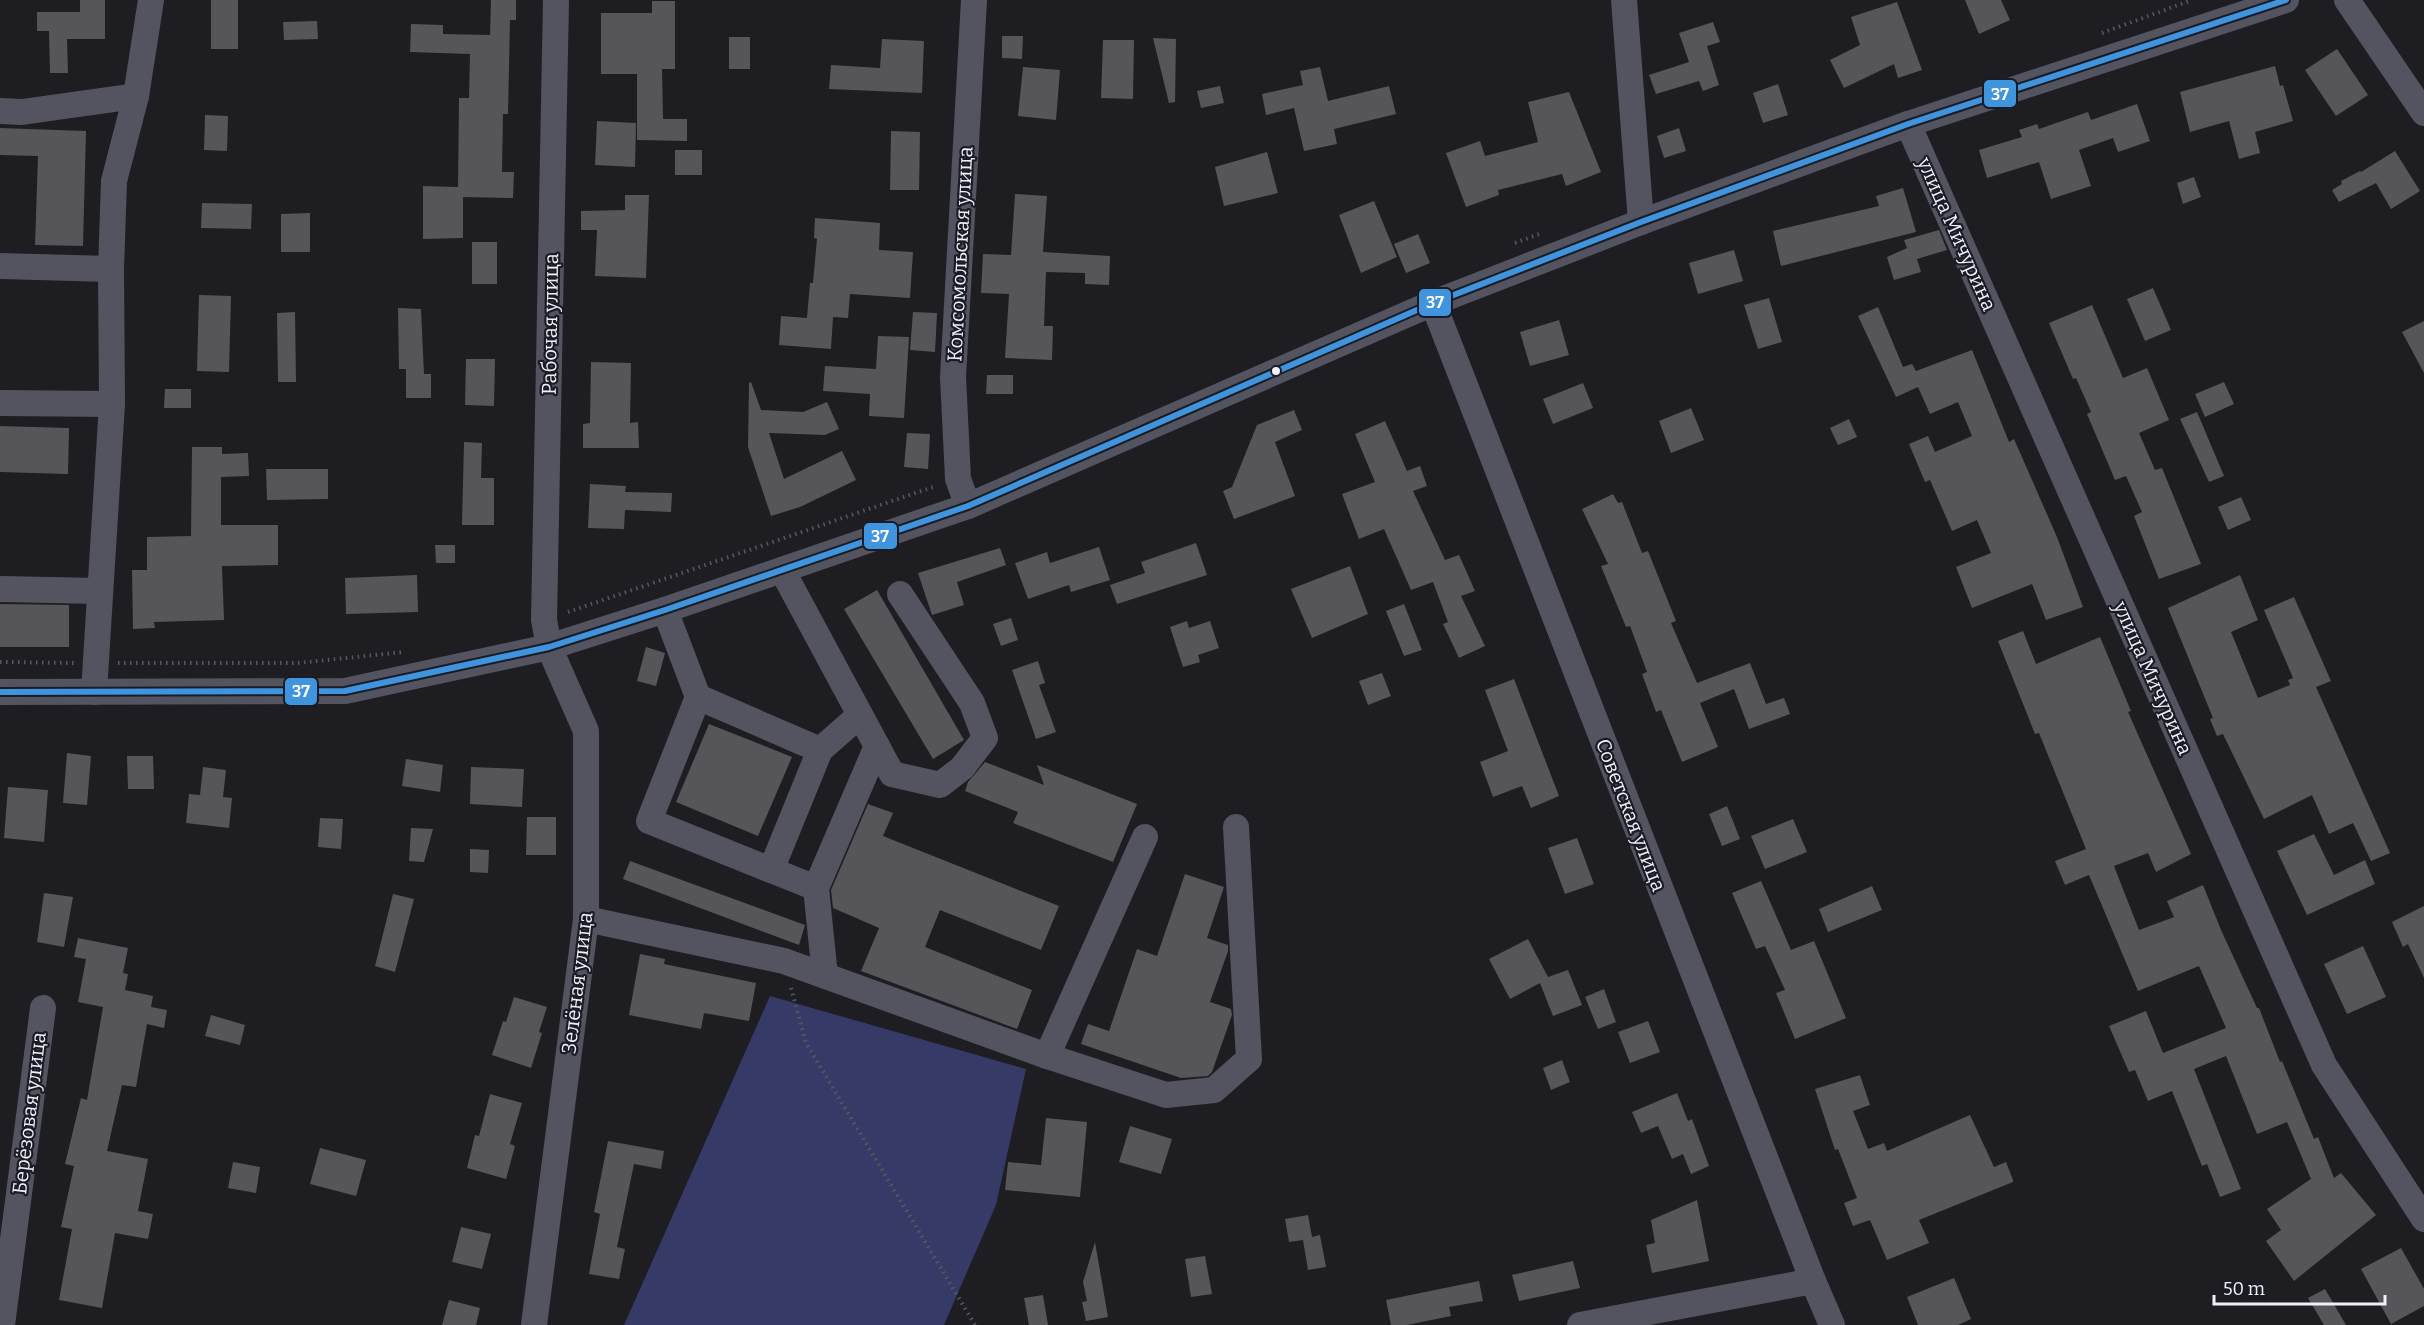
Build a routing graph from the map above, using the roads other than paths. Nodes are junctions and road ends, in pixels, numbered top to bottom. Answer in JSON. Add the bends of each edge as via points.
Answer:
{"nodes":[{"id":1,"x":151,"y":0,"type":"edge"},
{"id":2,"x":556,"y":0,"type":"edge"},
{"id":3,"x":974,"y":0,"type":"edge"},
{"id":4,"x":1624,"y":0,"type":"edge"},
{"id":5,"x":2286,"y":0,"type":"edge"},
{"id":6,"x":2348,"y":0,"type":"edge"},
{"id":7,"x":136,"y":96,"type":"junction"},
{"id":8,"x":0,"y":111,"type":"edge"},
{"id":9,"x":2424,"y":113,"type":"edge"},
{"id":10,"x":1908,"y":124,"type":"junction"},
{"id":11,"x":1641,"y":222,"type":"junction"},
{"id":12,"x":0,"y":266,"type":"edge"},
{"id":13,"x":111,"y":269,"type":"junction"},
{"id":14,"x":1433,"y":303,"type":"junction"},
{"id":15,"x":0,"y":403,"type":"edge"},
{"id":16,"x":112,"y":404,"type":"junction"},
{"id":17,"x":968,"y":506,"type":"junction"},
{"id":18,"x":782,"y":570,"type":"junction"},
{"id":19,"x":0,"y":589,"type":"edge"},
{"id":20,"x":100,"y":591,"type":"junction"},
{"id":21,"x":900,"y":594,"type":"dead end"},
{"id":22,"x":664,"y":610,"type":"junction"},
{"id":23,"x":549,"y":646,"type":"junction"},
{"id":24,"x":0,"y":692,"type":"edge"},
{"id":25,"x":94,"y":692,"type":"junction"},
{"id":26,"x":698,"y":697,"type":"junction"},
{"id":27,"x":860,"y":715,"type":"junction"},
{"id":28,"x":877,"y":746,"type":"junction"},
{"id":29,"x":820,"y":750,"type":"junction"},
{"id":30,"x":1236,"y":827,"type":"dead end"},
{"id":31,"x":1145,"y":837,"type":"dead end"},
{"id":32,"x":771,"y":870,"type":"junction"},
{"id":33,"x":816,"y":888,"type":"junction"},
{"id":34,"x":586,"y":919,"type":"junction"},
{"id":35,"x":825,"y":976,"type":"junction"},
{"id":36,"x":43,"y":1008,"type":"dead end"},
{"id":37,"x":1047,"y":1056,"type":"junction"},
{"id":38,"x":2424,"y":1219,"type":"edge"},
{"id":39,"x":1813,"y":1281,"type":"junction"},
{"id":40,"x":3,"y":1325,"type":"edge"},
{"id":41,"x":534,"y":1325,"type":"edge"},
{"id":42,"x":1580,"y":1325,"type":"edge"},
{"id":43,"x":1832,"y":1325,"type":"edge"}],
"edges":[{"from":1,"to":7,"type":"street"},
{"from":2,"to":23,"type":"street","name":"Рабочая улица","via":[[544,620]]},
{"from":3,"to":17,"type":"street","name":"Комсомольская улица","via":[[953,377],[958,479]]},
{"from":4,"to":11,"type":"street"},
{"from":5,"to":10,"type":"street"},
{"from":6,"to":9,"type":"street"},
{"from":7,"to":8,"type":"street","via":[[22,112]]},
{"from":7,"to":13,"type":"street","via":[[114,181]]},
{"from":10,"to":11,"type":"street"},
{"from":10,"to":38,"type":"street","name":"улица Мичурина","via":[[2324,1065]]},
{"from":11,"to":14,"type":"street"},
{"from":12,"to":13,"type":"street"},
{"from":13,"to":16,"type":"street"},
{"from":14,"to":17,"type":"street"},
{"from":14,"to":39,"type":"street","name":"Советская улица"},
{"from":15,"to":16,"type":"street"},
{"from":16,"to":20,"type":"street"},
{"from":17,"to":18,"type":"street"},
{"from":18,"to":22,"type":"street"},
{"from":18,"to":27,"type":"street"},
{"from":19,"to":20,"type":"street"},
{"from":20,"to":25,"type":"street"},
{"from":21,"to":28,"type":"street","via":[[972,703],[985,738],[962,768],[940,785],[892,774]]},
{"from":22,"to":23,"type":"street"},
{"from":22,"to":26,"type":"street"},
{"from":23,"to":25,"type":"street","via":[[345,691]]},
{"from":23,"to":34,"type":"street","name":"Зелёная улица","via":[[586,730]]},
{"from":24,"to":25,"type":"street"},
{"from":26,"to":29,"type":"street"},
{"from":26,"to":32,"type":"street","via":[[649,821]]},
{"from":27,"to":28,"type":"street"},
{"from":27,"to":29,"type":"street"},
{"from":28,"to":33,"type":"street"},
{"from":29,"to":32,"type":"street"},
{"from":30,"to":37,"type":"street","via":[[1249,1059],[1214,1090],[1166,1095]]},
{"from":31,"to":37,"type":"street"},
{"from":32,"to":33,"type":"street"},
{"from":33,"to":35,"type":"street"},
{"from":34,"to":35,"type":"street","via":[[784,961]]},
{"from":34,"to":41,"type":"street","name":"Зелёная улица"},
{"from":35,"to":37,"type":"street"},
{"from":36,"to":40,"type":"street","name":"Берёзовая улица"},
{"from":39,"to":42,"type":"street"},
{"from":39,"to":43,"type":"street","name":"Советская улица"}]}
